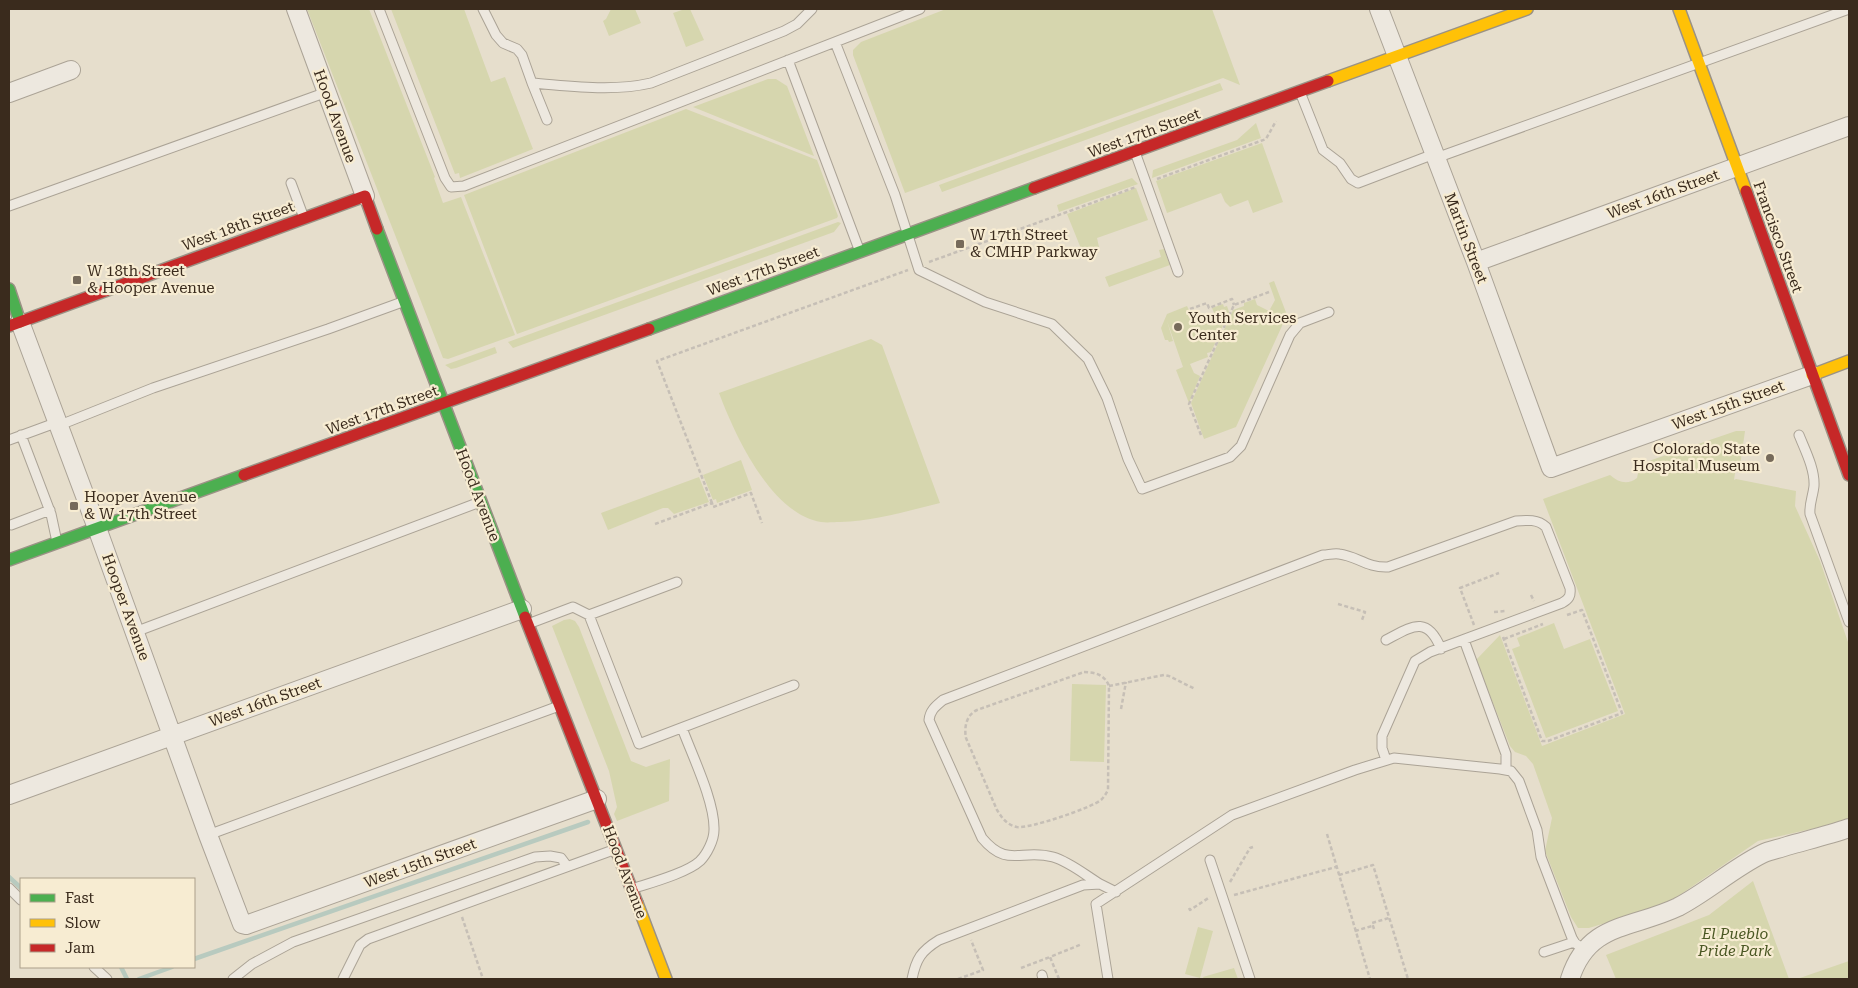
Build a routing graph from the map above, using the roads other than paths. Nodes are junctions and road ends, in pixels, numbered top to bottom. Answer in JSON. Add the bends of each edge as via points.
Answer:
{"nodes":[{"id":1,"x":296,"y":9,"type":"edge"},
{"id":2,"x":379,"y":9,"type":"edge"},
{"id":3,"x":483,"y":9,"type":"edge"},
{"id":4,"x":812,"y":9,"type":"edge"},
{"id":5,"x":920,"y":9,"type":"edge"},
{"id":6,"x":1379,"y":9,"type":"edge"},
{"id":7,"x":1527,"y":9,"type":"edge"},
{"id":8,"x":1679,"y":9,"type":"edge"},
{"id":9,"x":1849,"y":9,"type":"edge"},
{"id":10,"x":835,"y":42,"type":"junction"},
{"id":11,"x":1396,"y":56,"type":"junction"},
{"id":12,"x":788,"y":60,"type":"junction"},
{"id":13,"x":1699,"y":62,"type":"junction"},
{"id":14,"x":71,"y":70,"type":"dead end"},
{"id":15,"x":532,"y":83,"type":"junction"},
{"id":16,"x":326,"y":92,"type":"junction"},
{"id":17,"x":1300,"y":92,"type":"junction"},
{"id":18,"x":9,"y":93,"type":"edge"},
{"id":19,"x":547,"y":120,"type":"dead end"},
{"id":20,"x":1849,"y":126,"type":"edge"},
{"id":21,"x":1135,"y":152,"type":"junction"},
{"id":22,"x":1435,"y":156,"type":"junction"},
{"id":23,"x":1737,"y":167,"type":"junction"},
{"id":24,"x":292,"y":183,"type":"dead end"},
{"id":25,"x":365,"y":196,"type":"junction"},
{"id":26,"x":9,"y":206,"type":"edge"},
{"id":27,"x":304,"y":218,"type":"junction"},
{"id":28,"x":908,"y":234,"type":"junction"},
{"id":29,"x":860,"y":252,"type":"junction"},
{"id":30,"x":1476,"y":262,"type":"junction"},
{"id":31,"x":1178,"y":272,"type":"dead end"},
{"id":32,"x":9,"y":289,"type":"edge"},
{"id":33,"x":405,"y":301,"type":"junction"},
{"id":34,"x":1329,"y":312,"type":"dead end"},
{"id":35,"x":15,"y":324,"type":"edge"},
{"id":36,"x":1849,"y":361,"type":"edge"},
{"id":37,"x":1812,"y":375,"type":"junction"},
{"id":38,"x":444,"y":403,"type":"junction"},
{"id":39,"x":59,"y":423,"type":"junction"},
{"id":40,"x":21,"y":435,"type":"junction"},
{"id":41,"x":1799,"y":435,"type":"dead end"},
{"id":42,"x":9,"y":440,"type":"edge"},
{"id":43,"x":1551,"y":468,"type":"joint"},
{"id":44,"x":1849,"y":475,"type":"edge"},
{"id":45,"x":480,"y":502,"type":"junction"},
{"id":46,"x":50,"y":510,"type":"junction"},
{"id":47,"x":11,"y":525,"type":"dead end"},
{"id":48,"x":97,"y":528,"type":"junction"},
{"id":49,"x":57,"y":542,"type":"junction"},
{"id":50,"x":9,"y":560,"type":"edge"},
{"id":51,"x":677,"y":582,"type":"dead end"},
{"id":52,"x":589,"y":615,"type":"junction"},
{"id":53,"x":525,"y":617,"type":"junction"},
{"id":54,"x":1849,"y":622,"type":"edge"},
{"id":55,"x":135,"y":632,"type":"junction"},
{"id":56,"x":1386,"y":640,"type":"dead end"},
{"id":57,"x":1464,"y":640,"type":"junction"},
{"id":58,"x":1441,"y":649,"type":"junction"},
{"id":59,"x":794,"y":685,"type":"dead end"},
{"id":60,"x":560,"y":706,"type":"junction"},
{"id":61,"x":682,"y":728,"type":"junction"},
{"id":62,"x":172,"y":736,"type":"junction"},
{"id":63,"x":1386,"y":760,"type":"junction"},
{"id":64,"x":1506,"y":770,"type":"junction"},
{"id":65,"x":9,"y":795,"type":"edge"},
{"id":66,"x":597,"y":799,"type":"junction"},
{"id":67,"x":1849,"y":828,"type":"edge"},
{"id":68,"x":208,"y":835,"type":"junction"},
{"id":69,"x":617,"y":848,"type":"junction"},
{"id":70,"x":1210,"y":860,"type":"dead end"},
{"id":71,"x":567,"y":866,"type":"junction"},
{"id":72,"x":1100,"y":884,"type":"junction"},
{"id":73,"x":9,"y":888,"type":"edge"},
{"id":74,"x":632,"y":890,"type":"junction"},
{"id":75,"x":1116,"y":892,"type":"junction"},
{"id":76,"x":20,"y":899,"type":"edge"},
{"id":77,"x":242,"y":924,"type":"joint"},
{"id":78,"x":1580,"y":946,"type":"junction"},
{"id":79,"x":1544,"y":952,"type":"dead end"},
{"id":80,"x":95,"y":968,"type":"edge"},
{"id":81,"x":107,"y":979,"type":"edge"},
{"id":82,"x":234,"y":979,"type":"edge"},
{"id":83,"x":343,"y":979,"type":"edge"},
{"id":84,"x":666,"y":979,"type":"edge"},
{"id":85,"x":912,"y":979,"type":"edge"},
{"id":86,"x":1108,"y":979,"type":"edge"},
{"id":87,"x":1250,"y":979,"type":"edge"},
{"id":88,"x":1570,"y":979,"type":"edge"}],
"edges":[{"from":1,"to":16,"type":"street","name":"Hood Avenue"},
{"from":2,"to":12,"type":"lane","via":[[451,187],[464,186]]},
{"from":3,"to":15,"type":"lane","via":[[496,35],[522,55]]},
{"from":4,"to":15,"type":"lane","via":[[797,24],[784,31],[651,83],[608,89]]},
{"from":5,"to":10,"type":"lane"},
{"from":6,"to":11,"type":"street","name":"Martin Street"},
{"from":7,"to":11,"type":"street","name":"West 17th Street"},
{"from":8,"to":13,"type":"street","name":"Francisco Street"},
{"from":9,"to":13,"type":"lane"},
{"from":10,"to":12,"type":"lane"},
{"from":10,"to":28,"type":"lane"},
{"from":11,"to":17,"type":"street","name":"West 17th Street"},
{"from":11,"to":22,"type":"street","name":"Martin Street"},
{"from":12,"to":29,"type":"lane"},
{"from":13,"to":22,"type":"lane"},
{"from":13,"to":23,"type":"street","name":"Francisco Street"},
{"from":14,"to":18,"type":"street"},
{"from":15,"to":19,"type":"lane"},
{"from":16,"to":25,"type":"street","name":"Hood Avenue"},
{"from":16,"to":26,"type":"lane"},
{"from":17,"to":21,"type":"street","name":"West 17th Street"},
{"from":17,"to":22,"type":"lane","via":[[1323,150],[1340,163],[1355,182]]},
{"from":20,"to":23,"type":"street","name":"West 16th Street"},
{"from":21,"to":28,"type":"street","name":"West 17th Street"},
{"from":21,"to":31,"type":"lane"},
{"from":22,"to":30,"type":"street","name":"Martin Street"},
{"from":23,"to":30,"type":"street","name":"West 16th Street"},
{"from":23,"to":37,"type":"street","name":"Francisco Street"},
{"from":24,"to":27,"type":"lane"},
{"from":25,"to":27,"type":"street","name":"West 18th Street"},
{"from":25,"to":33,"type":"street","name":"Hood Avenue"},
{"from":27,"to":35,"type":"street","name":"West 18th Street"},
{"from":28,"to":29,"type":"street","name":"West 17th Street"},
{"from":28,"to":34,"type":"lane","via":[[920,270],[985,302],[1052,324],[1088,359],[1107,398],[1142,489],[1236,452],[1290,335],[1300,323]]},
{"from":29,"to":38,"type":"street","name":"West 17th Street"},
{"from":30,"to":43,"type":"street","name":"Martin Street"},
{"from":32,"to":35,"type":"street","name":"Hooper Avenue"},
{"from":33,"to":38,"type":"street","name":"Hood Avenue"},
{"from":33,"to":39,"type":"lane"},
{"from":35,"to":39,"type":"street","name":"Hooper Avenue"},
{"from":36,"to":37,"type":"street","name":"West 15th Street"},
{"from":37,"to":43,"type":"street","name":"West 15th Street"},
{"from":37,"to":44,"type":"street","name":"Francisco Street"},
{"from":38,"to":45,"type":"street","name":"Hood Avenue"},
{"from":38,"to":48,"type":"street","name":"West 17th Street"},
{"from":39,"to":40,"type":"lane"},
{"from":39,"to":48,"type":"street","name":"Hooper Avenue"},
{"from":40,"to":42,"type":"lane"},
{"from":40,"to":46,"type":"lane"},
{"from":41,"to":54,"type":"lane","via":[[1814,479],[1810,514]]},
{"from":45,"to":53,"type":"street","name":"Hood Avenue"},
{"from":45,"to":55,"type":"lane"},
{"from":46,"to":47,"type":"lane"},
{"from":46,"to":49,"type":"lane"},
{"from":48,"to":49,"type":"street","name":"West 17th Street"},
{"from":48,"to":55,"type":"street","name":"Hooper Avenue"},
{"from":49,"to":50,"type":"street","name":"West 17th Street"},
{"from":51,"to":52,"type":"lane"},
{"from":52,"to":53,"type":"lane","via":[[573,607]]},
{"from":52,"to":61,"type":"lane","via":[[639,744]]},
{"from":53,"to":60,"type":"street","name":"Hood Avenue"},
{"from":53,"to":62,"type":"street","name":"West 16th Street"},
{"from":55,"to":62,"type":"street","name":"Hooper Avenue"},
{"from":56,"to":58,"type":"lane","via":[[1411,627],[1424,626],[1435,635]]},
{"from":57,"to":58,"type":"lane"},
{"from":57,"to":64,"type":"lane","via":[[1506,754]]},
{"from":57,"to":72,"type":"lane","via":[[1569,599],[1571,593],[1546,527],[1536,521],[1516,521],[1388,567],[1369,565],[1338,554],[1323,556],[943,700],[934,708],[929,720],[982,838],[991,849],[1009,856],[1040,854],[1055,857]]},
{"from":58,"to":63,"type":"lane","via":[[1423,655],[1411,668],[1382,736]]},
{"from":59,"to":61,"type":"lane"},
{"from":60,"to":66,"type":"street","name":"Hood Avenue"},
{"from":60,"to":68,"type":"lane"},
{"from":61,"to":74,"type":"lane","via":[[712,808],[714,833],[699,861]]},
{"from":62,"to":65,"type":"street","name":"West 16th Street"},
{"from":62,"to":68,"type":"street","name":"Hooper Avenue"},
{"from":63,"to":64,"type":"lane","via":[[1394,758]]},
{"from":63,"to":75,"type":"lane","via":[[1232,815]]},
{"from":64,"to":78,"type":"lane","via":[[1520,781],[1537,830],[1541,857]]},
{"from":66,"to":69,"type":"street","name":"Hood Avenue"},
{"from":66,"to":77,"type":"street","name":"West 15th Street"},
{"from":67,"to":78,"type":"street","via":[[1764,853],[1676,908],[1604,933]]},
{"from":68,"to":77,"type":"street","name":"Hooper Avenue"},
{"from":69,"to":71,"type":"lane"},
{"from":69,"to":74,"type":"street","name":"Hood Avenue"},
{"from":70,"to":87,"type":"lane"},
{"from":71,"to":82,"type":"lane","via":[[561,858],[535,857],[293,942],[252,964]]},
{"from":71,"to":83,"type":"lane","via":[[368,938],[360,944]]},
{"from":72,"to":75,"type":"lane"},
{"from":72,"to":85,"type":"lane","via":[[1083,885],[939,940],[926,948],[918,959]]},
{"from":73,"to":76,"type":"lane"},
{"from":74,"to":84,"type":"street","name":"Hood Avenue"},
{"from":75,"to":86,"type":"lane","via":[[1096,904]]},
{"from":78,"to":79,"type":"lane"},
{"from":78,"to":88,"type":"street"},
{"from":80,"to":81,"type":"lane"}]}
